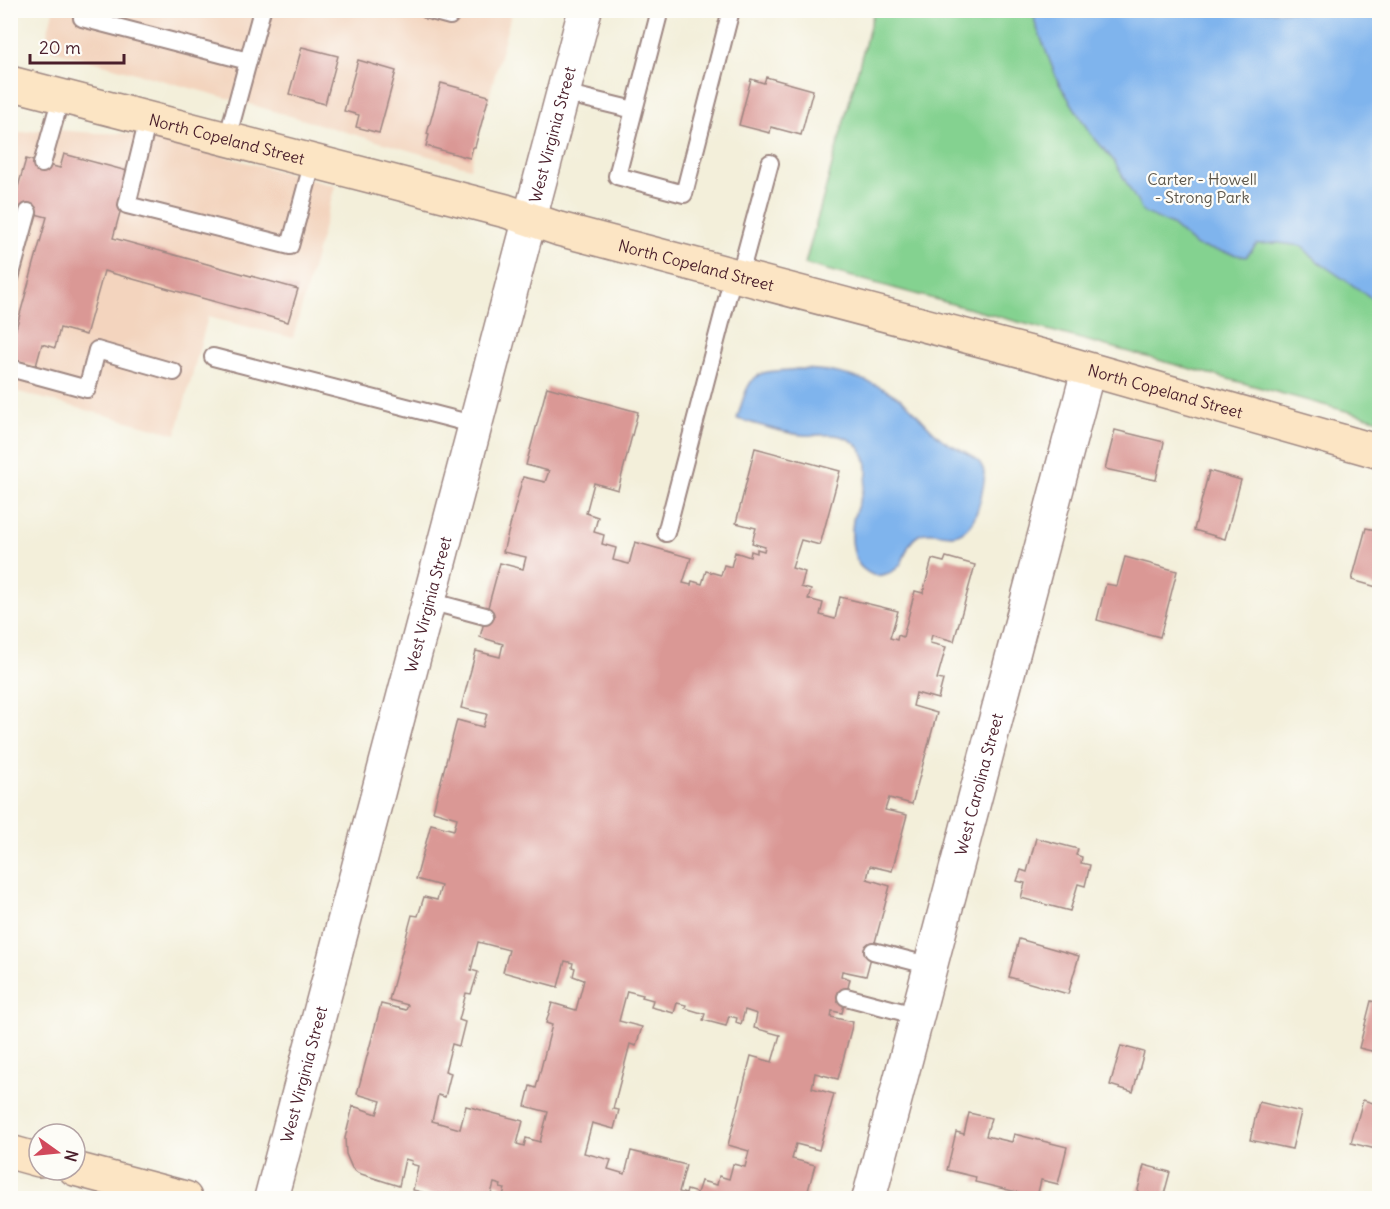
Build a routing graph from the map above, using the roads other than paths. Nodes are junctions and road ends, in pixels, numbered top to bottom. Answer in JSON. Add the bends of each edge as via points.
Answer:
{"nodes":[{"id":1,"x":84,"y":10,"type":"edge"},
{"id":2,"x":262,"y":10,"type":"edge"},
{"id":3,"x":428,"y":10,"type":"edge"},
{"id":4,"x":451,"y":10,"type":"edge"},
{"id":5,"x":585,"y":10,"type":"edge"},
{"id":6,"x":660,"y":10,"type":"edge"},
{"id":7,"x":731,"y":10,"type":"edge"},
{"id":8,"x":248,"y":61,"type":"junction"},
{"id":9,"x":10,"y":84,"type":"edge"},
{"id":10,"x":564,"y":93,"type":"junction"},
{"id":11,"x":61,"y":97,"type":"junction"},
{"id":12,"x":634,"y":110,"type":"junction"},
{"id":13,"x":148,"y":119,"type":"junction"},
{"id":14,"x":227,"y":139,"type":"junction"},
{"id":15,"x":313,"y":162,"type":"junction"},
{"id":16,"x":770,"y":163,"type":"dead end"},
{"id":17,"x":42,"y":164,"type":"dead end"},
{"id":18,"x":28,"y":212,"type":"dead end"},
{"id":19,"x":531,"y":220,"type":"junction"},
{"id":20,"x":736,"y":277,"type":"junction"},
{"id":21,"x":10,"y":278,"type":"edge"},
{"id":22,"x":213,"y":357,"type":"dead end"},
{"id":23,"x":10,"y":368,"type":"edge"},
{"id":24,"x":1088,"y":371,"type":"junction"},
{"id":25,"x":174,"y":372,"type":"dead end"},
{"id":26,"x":476,"y":425,"type":"junction"},
{"id":27,"x":1380,"y":452,"type":"edge"},
{"id":28,"x":666,"y":532,"type":"dead end"},
{"id":29,"x":429,"y":601,"type":"junction"},
{"id":30,"x":485,"y":616,"type":"dead end"},
{"id":31,"x":873,"y":951,"type":"dead end"},
{"id":32,"x":931,"y":966,"type":"junction"},
{"id":33,"x":846,"y":997,"type":"dead end"},
{"id":34,"x":918,"y":1016,"type":"junction"},
{"id":35,"x":10,"y":1152,"type":"edge"},
{"id":36,"x":27,"y":1157,"type":"edge"},
{"id":37,"x":87,"y":1172,"type":"edge"},
{"id":38,"x":185,"y":1198,"type":"edge"},
{"id":39,"x":271,"y":1198,"type":"edge"},
{"id":40,"x":869,"y":1198,"type":"edge"}],
"edges":[{"from":1,"to":8,"type":"lane","via":[[82,18]]},
{"from":2,"to":8,"type":"lane"},
{"from":3,"to":4,"type":"lane","via":[[450,16]]},
{"from":5,"to":10,"type":"street","name":"West Virginia Street"},
{"from":6,"to":12,"type":"lane"},
{"from":7,"to":12,"type":"lane","via":[[684,194],[617,176]]},
{"from":8,"to":14,"type":"lane"},
{"from":9,"to":11,"type":"street","name":"North Copeland Street"},
{"from":10,"to":12,"type":"lane"},
{"from":10,"to":19,"type":"street","name":"West Virginia Street"},
{"from":11,"to":13,"type":"street","name":"North Copeland Street"},
{"from":11,"to":17,"type":"lane"},
{"from":13,"to":14,"type":"street","name":"North Copeland Street"},
{"from":13,"to":15,"type":"lane","via":[[127,205],[290,246]]},
{"from":14,"to":15,"type":"street","name":"North Copeland Street"},
{"from":15,"to":19,"type":"street","name":"North Copeland Street"},
{"from":16,"to":20,"type":"lane"},
{"from":18,"to":21,"type":"lane"},
{"from":19,"to":20,"type":"street","name":"North Copeland Street"},
{"from":19,"to":26,"type":"street","name":"West Virginia Street"},
{"from":20,"to":24,"type":"street","name":"North Copeland Street"},
{"from":20,"to":28,"type":"lane"},
{"from":22,"to":26,"type":"lane"},
{"from":23,"to":25,"type":"lane","via":[[87,389],[98,350]]},
{"from":24,"to":27,"type":"street","name":"North Copeland Street"},
{"from":24,"to":32,"type":"street","name":"West Carolina Street"},
{"from":26,"to":29,"type":"street","name":"West Virginia Street"},
{"from":29,"to":30,"type":"lane"},
{"from":29,"to":39,"type":"street","name":"West Virginia Street"},
{"from":31,"to":32,"type":"lane"},
{"from":32,"to":34,"type":"street","name":"West Carolina Street"},
{"from":33,"to":34,"type":"lane"},
{"from":34,"to":40,"type":"street","name":"West Carolina Street"},
{"from":35,"to":36,"type":"street"},
{"from":37,"to":38,"type":"street"}]}
